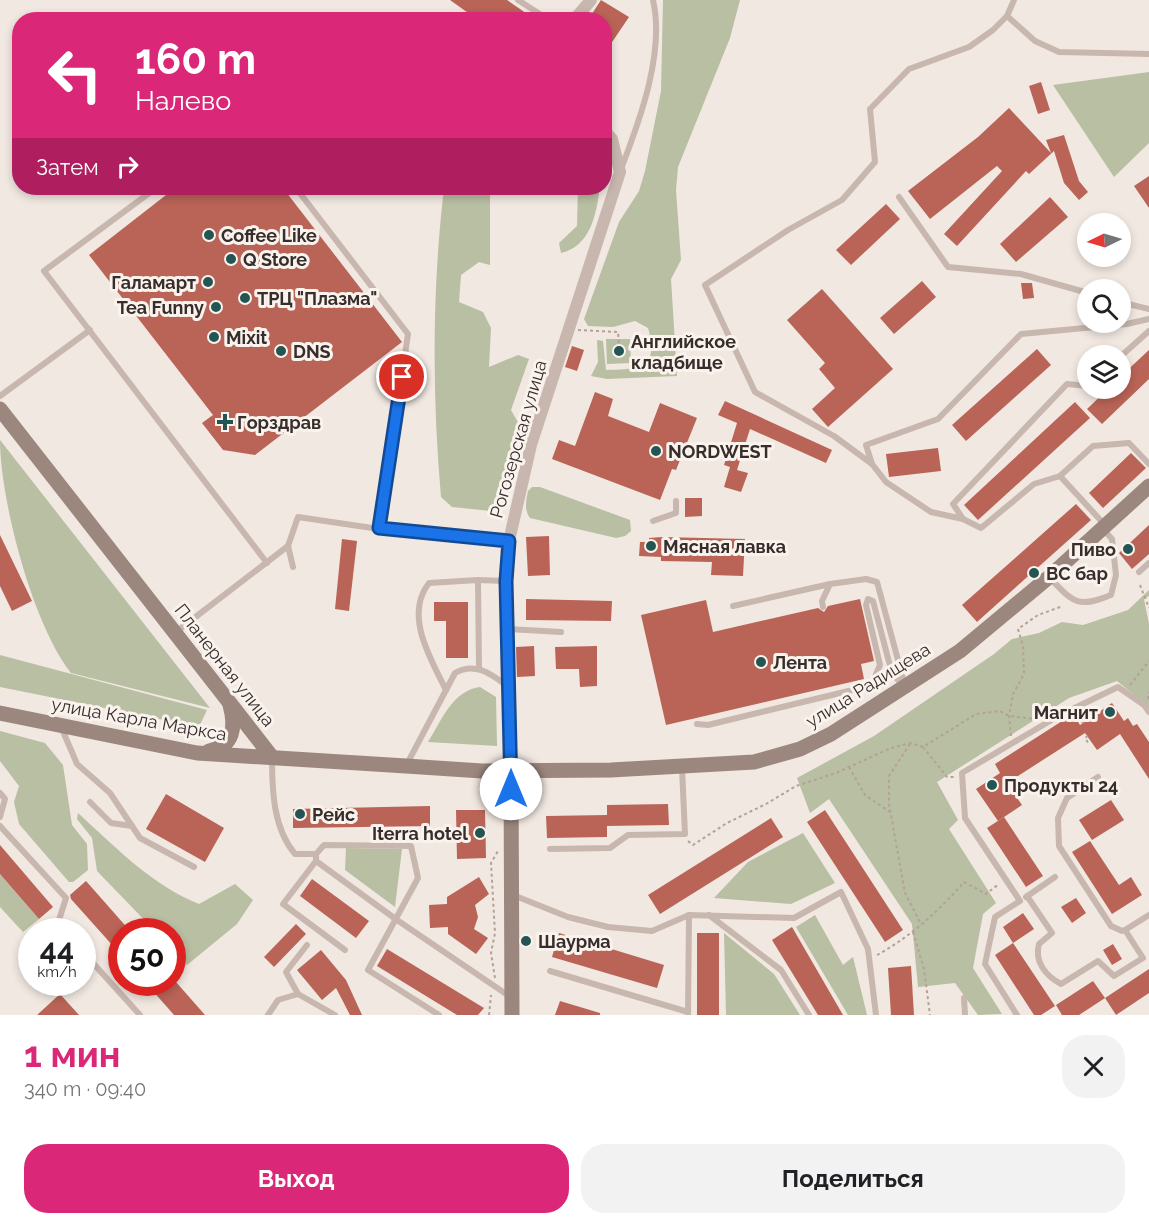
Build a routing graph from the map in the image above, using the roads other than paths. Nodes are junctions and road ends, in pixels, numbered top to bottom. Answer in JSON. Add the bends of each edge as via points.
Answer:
{"nodes":[{"id":1,"x":518,"y":0,"type":"edge"},
{"id":2,"x":591,"y":0,"type":"edge"},
{"id":3,"x":653,"y":0,"type":"edge"},
{"id":4,"x":1014,"y":0,"type":"edge"},
{"id":5,"x":537,"y":12,"type":"edge"},
{"id":6,"x":581,"y":12,"type":"edge"},
{"id":7,"x":1007,"y":16,"type":"junction"},
{"id":8,"x":1149,"y":54,"type":"edge"},
{"id":9,"x":612,"y":139,"type":"edge"},
{"id":10,"x":620,"y":172,"type":"junction"},
{"id":11,"x":147,"y":195,"type":"edge"},
{"id":12,"x":302,"y":195,"type":"edge"},
{"id":13,"x":899,"y":197,"type":"dead end"},
{"id":14,"x":1077,"y":290,"type":"edge"},
{"id":15,"x":1131,"y":305,"type":"edge"},
{"id":16,"x":1149,"y":309,"type":"edge"},
{"id":17,"x":1149,"y":319,"type":"edge"},
{"id":18,"x":90,"y":330,"type":"junction"},
{"id":19,"x":1149,"y":331,"type":"edge"},
{"id":20,"x":1131,"y":347,"type":"edge"},
{"id":21,"x":1077,"y":385,"type":"edge"},
{"id":22,"x":0,"y":396,"type":"edge"},
{"id":23,"x":0,"y":409,"type":"edge"},
{"id":24,"x":872,"y":464,"type":"junction"},
{"id":25,"x":1149,"y":464,"type":"edge"},
{"id":26,"x":1060,"y":476,"type":"junction"},
{"id":27,"x":1149,"y":486,"type":"edge"},
{"id":28,"x":676,"y":501,"type":"dead end"},
{"id":29,"x":963,"y":519,"type":"junction"},
{"id":30,"x":653,"y":521,"type":"dead end"},
{"id":31,"x":1103,"y":526,"type":"junction"},
{"id":32,"x":379,"y":528,"type":"junction"},
{"id":33,"x":509,"y":541,"type":"junction"},
{"id":34,"x":288,"y":546,"type":"junction"},
{"id":35,"x":267,"y":563,"type":"junction"},
{"id":36,"x":1149,"y":563,"type":"edge"},
{"id":37,"x":293,"y":567,"type":"dead end"},
{"id":38,"x":1139,"y":572,"type":"dead end"},
{"id":39,"x":1049,"y":577,"type":"junction"},
{"id":40,"x":478,"y":580,"type":"junction"},
{"id":41,"x":506,"y":581,"type":"junction"},
{"id":42,"x":830,"y":584,"type":"junction"},
{"id":43,"x":733,"y":606,"type":"dead end"},
{"id":44,"x":823,"y":607,"type":"dead end"},
{"id":45,"x":508,"y":629,"type":"junction"},
{"id":46,"x":175,"y":632,"type":"junction"},
{"id":47,"x":561,"y":632,"type":"dead end"},
{"id":48,"x":478,"y":669,"type":"junction"},
{"id":49,"x":902,"y":681,"type":"junction"},
{"id":50,"x":509,"y":688,"type":"junction"},
{"id":51,"x":446,"y":690,"type":"junction"},
{"id":52,"x":234,"y":708,"type":"junction"},
{"id":53,"x":1149,"y":712,"type":"edge"},
{"id":54,"x":0,"y":713,"type":"edge"},
{"id":55,"x":60,"y":724,"type":"junction"},
{"id":56,"x":697,"y":724,"type":"dead end"},
{"id":57,"x":197,"y":753,"type":"junction"},
{"id":58,"x":226,"y":754,"type":"junction"},
{"id":59,"x":272,"y":757,"type":"junction"},
{"id":60,"x":406,"y":766,"type":"junction"},
{"id":61,"x":682,"y":768,"type":"junction"},
{"id":62,"x":511,"y":771,"type":"junction"},
{"id":63,"x":1098,"y":777,"type":"dead end"},
{"id":64,"x":0,"y":793,"type":"edge"},
{"id":65,"x":90,"y":802,"type":"dead end"},
{"id":66,"x":0,"y":817,"type":"edge"},
{"id":67,"x":0,"y":826,"type":"edge"},
{"id":68,"x":132,"y":826,"type":"junction"},
{"id":69,"x":550,"y":849,"type":"dead end"},
{"id":70,"x":316,"y":858,"type":"junction"},
{"id":71,"x":194,"y":867,"type":"dead end"},
{"id":72,"x":1055,"y":877,"type":"dead end"},
{"id":73,"x":513,"y":894,"type":"junction"},
{"id":74,"x":1027,"y":896,"type":"junction"},
{"id":75,"x":1020,"y":901,"type":"junction"},
{"id":76,"x":689,"y":915,"type":"junction"},
{"id":77,"x":709,"y":915,"type":"junction"},
{"id":78,"x":1149,"y":915,"type":"edge"},
{"id":79,"x":60,"y":918,"type":"edge"},
{"id":80,"x":397,"y":920,"type":"junction"},
{"id":81,"x":1125,"y":930,"type":"junction"},
{"id":82,"x":306,"y":945,"type":"dead end"},
{"id":83,"x":345,"y":950,"type":"dead end"},
{"id":84,"x":96,"y":966,"type":"edge"},
{"id":85,"x":550,"y":971,"type":"dead end"},
{"id":86,"x":298,"y":994,"type":"junction"},
{"id":87,"x":512,"y":998,"type":"junction"},
{"id":88,"x":964,"y":998,"type":"dead end"},
{"id":89,"x":688,"y":1013,"type":"edge"},
{"id":90,"x":140,"y":1015,"type":"edge"},
{"id":91,"x":268,"y":1015,"type":"edge"},
{"id":92,"x":335,"y":1015,"type":"edge"},
{"id":93,"x":439,"y":1015,"type":"edge"},
{"id":94,"x":512,"y":1015,"type":"edge"},
{"id":95,"x":809,"y":1015,"type":"edge"},
{"id":96,"x":876,"y":1015,"type":"edge"},
{"id":97,"x":965,"y":1015,"type":"edge"},
{"id":98,"x":1017,"y":1015,"type":"edge"}],
"edges":[{"from":1,"to":5,"type":"lane"},
{"from":2,"to":6,"type":"street"},
{"from":3,"to":10,"type":"lane","via":[[658,21],[644,112]]},
{"from":4,"to":7,"type":"lane"},
{"from":7,"to":8,"type":"lane","via":[[1035,40],[1059,52]]},
{"from":7,"to":24,"type":"lane","via":[[969,47],[909,69],[870,109],[874,162],[842,200],[705,285],[755,392],[834,436]]},
{"from":9,"to":10,"type":"street"},
{"from":10,"to":33,"type":"street","name":"Рогозерская улица","via":[[529,455]]},
{"from":11,"to":18,"type":"lane","via":[[44,271]]},
{"from":12,"to":32,"type":"lane","via":[[408,334]]},
{"from":13,"to":14,"type":"lane","via":[[948,267],[1021,274]]},
{"from":15,"to":16,"type":"lane"},
{"from":17,"to":24,"type":"lane","via":[[1021,334],[938,419],[866,446]]},
{"from":18,"to":22,"type":"lane"},
{"from":18,"to":35,"type":"lane"},
{"from":19,"to":20,"type":"lane"},
{"from":21,"to":29,"type":"lane","via":[[1067,384],[953,504]]},
{"from":23,"to":46,"type":"main road","name":"Планерная улица"},
{"from":24,"to":29,"type":"lane","via":[[886,482],[931,512]]},
{"from":25,"to":26,"type":"lane","via":[[1129,443],[1093,446]]},
{"from":26,"to":29,"type":"lane","via":[[1034,484],[981,528]]},
{"from":26,"to":31,"type":"lane"},
{"from":27,"to":31,"type":"main road","name":"улица Радищева"},
{"from":28,"to":30,"type":"lane","via":[[676,513]]},
{"from":31,"to":39,"type":"main road","name":"улица Радищева"},
{"from":31,"to":39,"type":"lane","via":[[1112,539],[1116,575],[1111,595],[1084,603],[1072,601]]},
{"from":32,"to":33,"type":"lane"},
{"from":32,"to":34,"type":"lane","via":[[298,517]]},
{"from":33,"to":41,"type":"street","name":"Рогозерская улица"},
{"from":34,"to":35,"type":"lane"},
{"from":34,"to":37,"type":"lane"},
{"from":35,"to":46,"type":"lane"},
{"from":36,"to":38,"type":"lane"},
{"from":39,"to":49,"type":"main road","name":"улица Радищева","via":[[960,651]]},
{"from":40,"to":41,"type":"lane"},
{"from":40,"to":48,"type":"lane"},
{"from":40,"to":51,"type":"lane","via":[[429,583],[422,592],[420,629]]},
{"from":41,"to":45,"type":"street","name":"Рогозерская улица"},
{"from":42,"to":43,"type":"lane"},
{"from":42,"to":44,"type":"lane"},
{"from":42,"to":49,"type":"lane","via":[[866,579],[877,582]]},
{"from":45,"to":47,"type":"lane"},
{"from":45,"to":50,"type":"street","name":"Рогозерская улица"},
{"from":46,"to":52,"type":"main road","name":"Планерная улица"},
{"from":48,"to":50,"type":"lane"},
{"from":48,"to":51,"type":"lane","via":[[470,667],[455,673]]},
{"from":49,"to":56,"type":"lane","via":[[889,662],[873,601],[868,599],[866,605],[880,665],[865,687],[708,725]]},
{"from":49,"to":61,"type":"main road","name":"улица Радищева","via":[[831,734],[800,749],[754,762]]},
{"from":50,"to":62,"type":"street","name":"Рогозерская улица"},
{"from":51,"to":60,"type":"lane"},
{"from":52,"to":57,"type":"main road","via":[[234,725],[228,741],[222,747]]},
{"from":52,"to":58,"type":"main road","via":[[243,726],[241,742],[235,751]]},
{"from":52,"to":59,"type":"main road","name":"Планерная улица"},
{"from":53,"to":75,"type":"lane","via":[[1118,687],[1060,715],[962,774],[965,818]]},
{"from":54,"to":55,"type":"main road","name":"улица Карла Маркса"},
{"from":55,"to":57,"type":"main road","name":"улица Карла Маркса"},
{"from":55,"to":68,"type":"lane","via":[[77,764],[111,794]]},
{"from":57,"to":58,"type":"main road","name":"улица Карла Маркса"},
{"from":58,"to":59,"type":"main road","name":"улица Карла Маркса"},
{"from":59,"to":60,"type":"main road"},
{"from":59,"to":70,"type":"lane","via":[[273,799],[289,847],[295,854]]},
{"from":60,"to":62,"type":"main road"},
{"from":61,"to":62,"type":"main road","name":"улица Радищева"},
{"from":61,"to":69,"type":"lane","via":[[685,834],[628,836],[610,848]]},
{"from":62,"to":73,"type":"main road"},
{"from":63,"to":81,"type":"lane","via":[[1067,798],[1058,818],[1059,846],[1111,926]]},
{"from":64,"to":66,"type":"lane","via":[[5,799]]},
{"from":65,"to":68,"type":"lane","via":[[111,822]]},
{"from":67,"to":79,"type":"lane","via":[[66,898]]},
{"from":68,"to":71,"type":"lane","via":[[140,838]]},
{"from":70,"to":80,"type":"lane"},
{"from":70,"to":80,"type":"lane","via":[[324,846],[411,846],[418,878]]},
{"from":70,"to":83,"type":"lane","via":[[283,904]]},
{"from":72,"to":74,"type":"lane"},
{"from":73,"to":76,"type":"lane","via":[[568,917],[608,927],[651,931]]},
{"from":73,"to":87,"type":"main road"},
{"from":74,"to":75,"type":"lane"},
{"from":74,"to":81,"type":"lane","via":[[1052,933],[1039,944],[1039,962],[1049,978],[1061,984],[1098,961],[1114,976],[1143,958]]},
{"from":75,"to":98,"type":"lane","via":[[995,917],[985,964]]},
{"from":76,"to":77,"type":"lane"},
{"from":76,"to":89,"type":"lane"},
{"from":77,"to":95,"type":"lane","via":[[781,970]]},
{"from":77,"to":96,"type":"lane","via":[[794,918],[841,892],[867,949]]},
{"from":78,"to":81,"type":"lane"},
{"from":80,"to":87,"type":"lane"},
{"from":80,"to":93,"type":"lane","via":[[368,970]]},
{"from":82,"to":86,"type":"lane","via":[[286,972]]},
{"from":84,"to":90,"type":"lane"},
{"from":85,"to":89,"type":"lane"},
{"from":86,"to":91,"type":"lane","via":[[278,1000]]},
{"from":86,"to":92,"type":"lane"},
{"from":87,"to":94,"type":"main road"},
{"from":88,"to":97,"type":"lane"}]}
